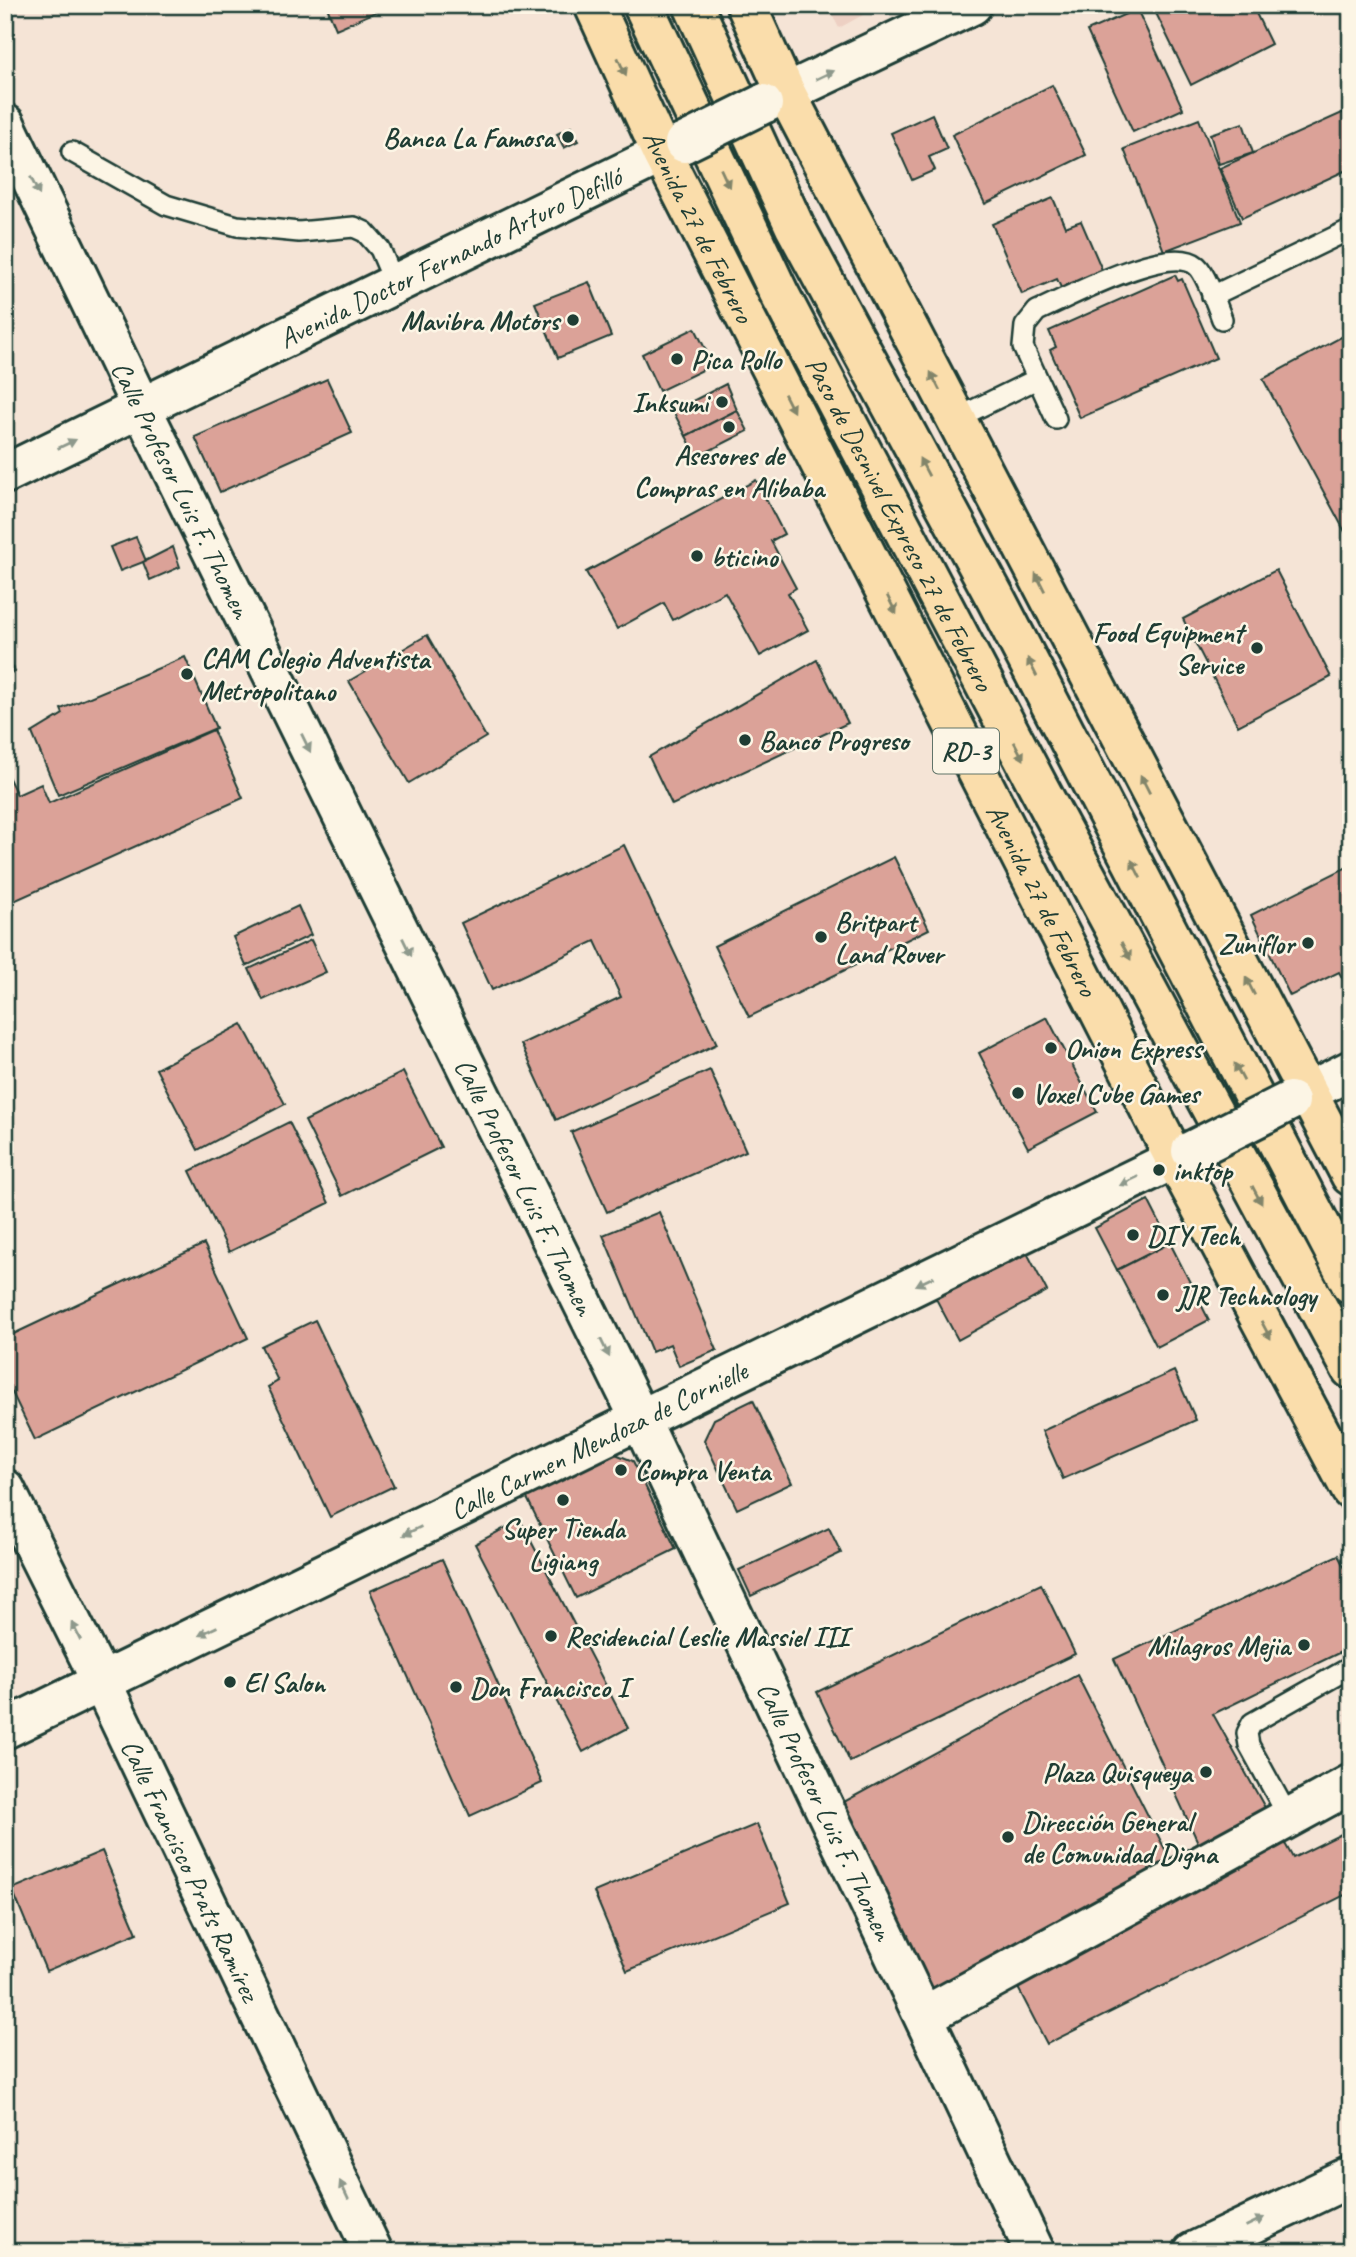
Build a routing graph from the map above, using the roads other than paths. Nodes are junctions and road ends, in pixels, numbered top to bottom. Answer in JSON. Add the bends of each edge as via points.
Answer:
{"nodes":[{"id":1,"x":594,"y":5,"type":"edge"},
{"id":2,"x":643,"y":5,"type":"edge"},
{"id":3,"x":693,"y":5,"type":"edge"},
{"id":4,"x":746,"y":5,"type":"edge"},
{"id":5,"x":972,"y":5,"type":"edge"},
{"id":6,"x":774,"y":98,"type":"junction"},
{"id":7,"x":5,"y":124,"type":"edge"},
{"id":8,"x":673,"y":149,"type":"junction"},
{"id":9,"x":72,"y":152,"type":"dead end"},
{"id":10,"x":1351,"y":229,"type":"edge"},
{"id":11,"x":395,"y":284,"type":"junction"},
{"id":12,"x":1212,"y":296,"type":"junction"},
{"id":13,"x":1222,"y":319,"type":"dead end"},
{"id":14,"x":1037,"y":379,"type":"junction"},
{"id":15,"x":141,"y":407,"type":"junction"},
{"id":16,"x":955,"y":419,"type":"junction"},
{"id":17,"x":1056,"y":419,"type":"dead end"},
{"id":18,"x":5,"y":474,"type":"edge"},
{"id":19,"x":1351,"y":1070,"type":"edge"},
{"id":20,"x":1298,"y":1097,"type":"junction"},
{"id":21,"x":1183,"y":1155,"type":"junction"},
{"id":22,"x":1351,"y":1176,"type":"edge"},
{"id":23,"x":1351,"y":1284,"type":"edge"},
{"id":24,"x":1351,"y":1369,"type":"edge"},
{"id":25,"x":640,"y":1419,"type":"junction"},
{"id":26,"x":5,"y":1489,"type":"edge"},
{"id":27,"x":1351,"y":1490,"type":"edge"},
{"id":28,"x":1351,"y":1667,"type":"edge"},
{"id":29,"x":102,"y":1683,"type":"junction"},
{"id":30,"x":5,"y":1729,"type":"edge"},
{"id":31,"x":1351,"y":1784,"type":"edge"},
{"id":32,"x":1289,"y":1818,"type":"junction"},
{"id":33,"x":924,"y":2016,"type":"junction"},
{"id":34,"x":1351,"y":2177,"type":"edge"},
{"id":35,"x":373,"y":2252,"type":"edge"},
{"id":36,"x":1035,"y":2252,"type":"edge"},
{"id":37,"x":1193,"y":2252,"type":"edge"}],
"edges":[{"from":1,"to":8,"type":"main road","name":"Avenida 27 de Febrero","number":"RD-3","one_way":true},
{"from":2,"to":24,"type":"main road","name":"Paso de Desnivel Expreso 27 de Febrero","number":"RD-3","one_way":true,"via":[[779,293]]},
{"from":23,"to":3,"type":"main road","name":"Paso de Desnivel Expreso 27 de Febrero","one_way":true,"via":[[997,601],[795,227]]},
{"from":4,"to":6,"type":"main road"},
{"from":6,"to":5,"type":"street","name":"Avenida Doctor Fernando Arturo Defilló","one_way":true},
{"from":6,"to":8,"type":"street","name":"Avenida Doctor Fernando Arturo Defilló","bridge":true},
{"from":16,"to":6,"type":"main road","one_way":true},
{"from":7,"to":15,"type":"street","name":"Calle Profesor Luis F. Thomen","one_way":true},
{"from":8,"to":11,"type":"street","name":"Avenida Doctor Fernando Arturo Defilló"},
{"from":8,"to":21,"type":"main road","name":"Avenida 27 de Febrero","number":"RD-3","one_way":true},
{"from":9,"to":11,"type":"lane","via":[[166,205],[237,226],[299,232],[354,227],[380,249]]},
{"from":10,"to":12,"type":"lane"},
{"from":11,"to":15,"type":"street","name":"Avenida Doctor Fernando Arturo Defilló"},
{"from":12,"to":13,"type":"lane"},
{"from":12,"to":14,"type":"lane","via":[[1198,266],[1183,258],[1156,260],[1037,312],[1025,326],[1023,347]]},
{"from":14,"to":16,"type":"lane"},
{"from":14,"to":17,"type":"lane"},
{"from":18,"to":15,"type":"street","name":"Avenida Doctor Fernando Arturo Defilló","one_way":true},
{"from":15,"to":25,"type":"street","name":"Calle Profesor Luis F. Thomen","one_way":true},
{"from":20,"to":16,"type":"main road","one_way":true},
{"from":19,"to":20,"type":"street"},
{"from":20,"to":21,"type":"street","name":"Calle Carmen Mendoza de Cornielle","bridge":true},
{"from":20,"to":22,"type":"main road"},
{"from":21,"to":25,"type":"street","name":"Calle Carmen Mendoza de Cornielle","one_way":true},
{"from":21,"to":27,"type":"main road","name":"Avenida 27 de Febrero","number":"RD-3","one_way":true},
{"from":25,"to":29,"type":"street","name":"Calle Carmen Mendoza de Cornielle","one_way":true},
{"from":25,"to":33,"type":"street","name":"Calle Profesor Luis F. Thomen"},
{"from":29,"to":26,"type":"street","name":"Calle Francisco Prats Ramírez","one_way":true},
{"from":28,"to":32,"type":"lane","via":[[1252,1723],[1247,1733],[1249,1745]]},
{"from":29,"to":30,"type":"street","name":"Calle Carmen Mendoza de Cornielle"},
{"from":35,"to":29,"type":"street","name":"Calle Francisco Prats Ramírez","one_way":true},
{"from":31,"to":32,"type":"street"},
{"from":32,"to":33,"type":"street"},
{"from":33,"to":36,"type":"street","name":"Calle Profesor Luis F. Thomen"},
{"from":37,"to":34,"type":"street","one_way":true}]}
